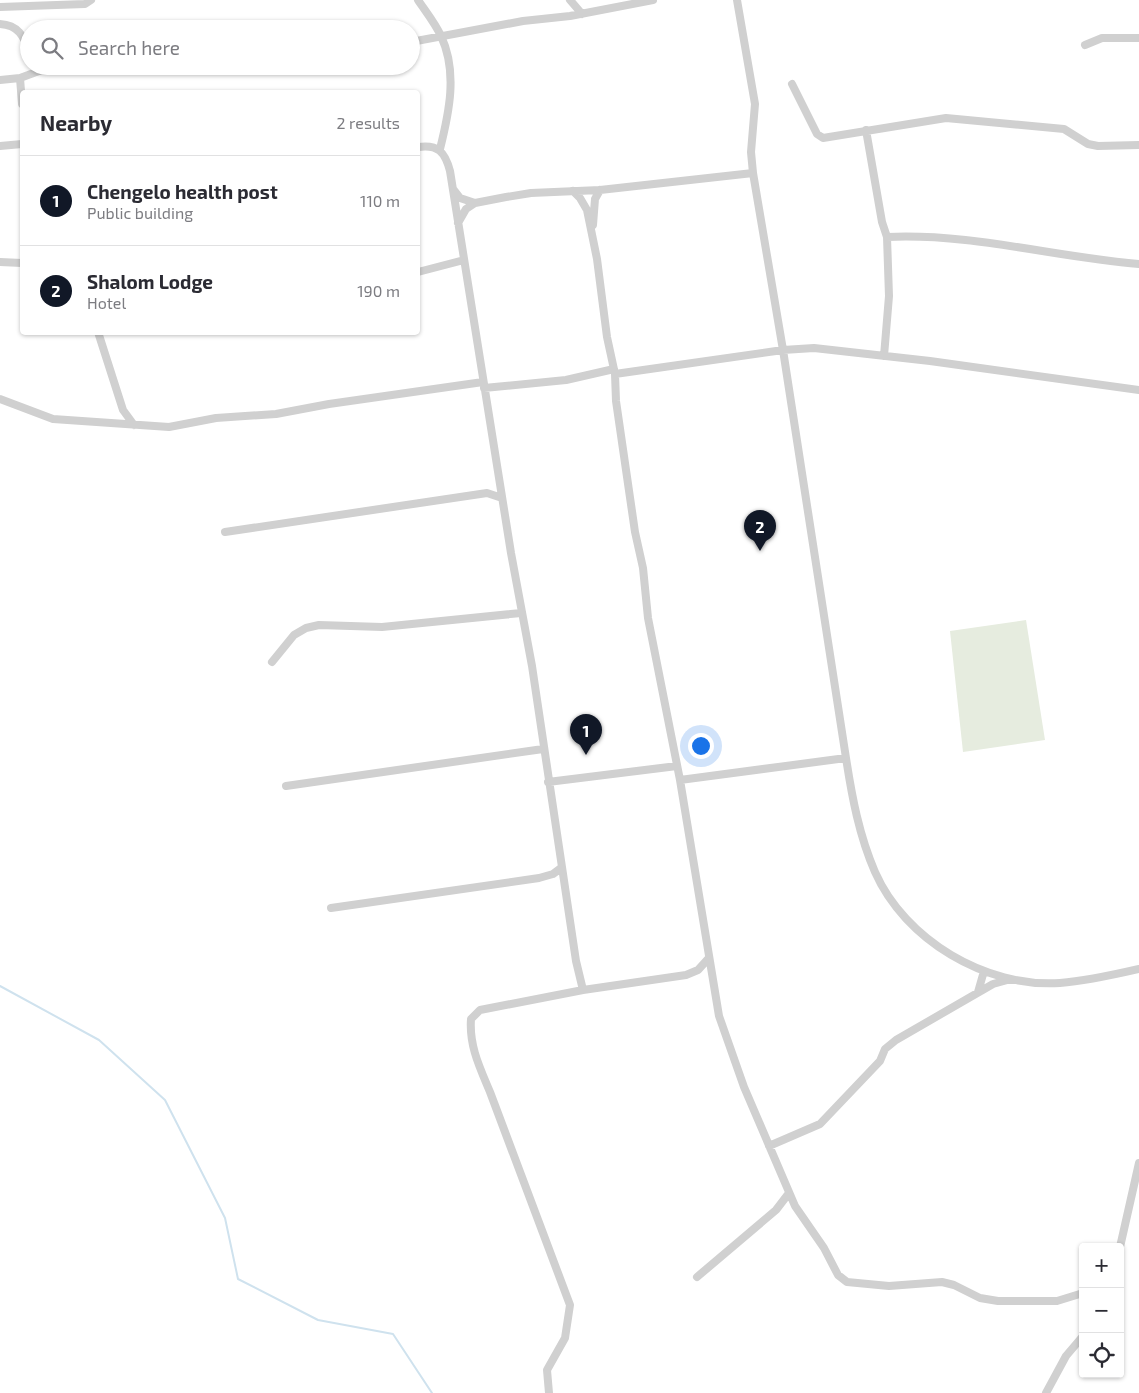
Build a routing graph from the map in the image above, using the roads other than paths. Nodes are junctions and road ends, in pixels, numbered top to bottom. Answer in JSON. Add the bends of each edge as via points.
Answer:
{"nodes":[{"id":1,"x":91,"y":0,"type":"edge"},
{"id":2,"x":418,"y":0,"type":"edge"},
{"id":3,"x":570,"y":0,"type":"edge"},
{"id":4,"x":653,"y":0,"type":"edge"},
{"id":5,"x":737,"y":0,"type":"edge"},
{"id":6,"x":0,"y":7,"type":"edge"},
{"id":7,"x":582,"y":14,"type":"junction"},
{"id":8,"x":1,"y":22,"type":"edge"},
{"id":9,"x":20,"y":32,"type":"edge"},
{"id":10,"x":442,"y":37,"type":"junction"},
{"id":11,"x":1139,"y":38,"type":"edge"},
{"id":12,"x":420,"y":41,"type":"edge"},
{"id":13,"x":1085,"y":45,"type":"dead end"},
{"id":14,"x":26,"y":75,"type":"edge"},
{"id":15,"x":20,"y":78,"type":"junction"},
{"id":16,"x":0,"y":80,"type":"edge"},
{"id":17,"x":792,"y":84,"type":"dead end"},
{"id":18,"x":21,"y":90,"type":"edge"},
{"id":19,"x":866,"y":130,"type":"junction"},
{"id":20,"x":20,"y":144,"type":"edge"},
{"id":21,"x":1139,"y":145,"type":"edge"},
{"id":22,"x":0,"y":146,"type":"edge"},
{"id":23,"x":420,"y":147,"type":"edge"},
{"id":24,"x":440,"y":149,"type":"junction"},
{"id":25,"x":753,"y":173,"type":"junction"},
{"id":26,"x":452,"y":189,"type":"junction"},
{"id":27,"x":600,"y":190,"type":"junction"},
{"id":28,"x":574,"y":191,"type":"junction"},
{"id":29,"x":476,"y":203,"type":"junction"},
{"id":30,"x":458,"y":223,"type":"junction"},
{"id":31,"x":592,"y":234,"type":"junction"},
{"id":32,"x":887,"y":237,"type":"junction"},
{"id":33,"x":464,"y":260,"type":"junction"},
{"id":34,"x":0,"y":262,"type":"edge"},
{"id":35,"x":20,"y":263,"type":"edge"},
{"id":36,"x":1139,"y":264,"type":"edge"},
{"id":37,"x":420,"y":271,"type":"edge"},
{"id":38,"x":99,"y":335,"type":"edge"},
{"id":39,"x":783,"y":350,"type":"junction"},
{"id":40,"x":884,"y":356,"type":"junction"},
{"id":41,"x":615,"y":372,"type":"junction"},
{"id":42,"x":483,"y":385,"type":"junction"},
{"id":43,"x":1139,"y":390,"type":"edge"},
{"id":44,"x":0,"y":399,"type":"edge"},
{"id":45,"x":123,"y":410,"type":"junction"},
{"id":46,"x":115,"y":424,"type":"junction"},
{"id":47,"x":134,"y":425,"type":"junction"},
{"id":48,"x":499,"y":481,"type":"junction"},
{"id":49,"x":487,"y":493,"type":"junction"},
{"id":50,"x":502,"y":498,"type":"junction"},
{"id":51,"x":225,"y":532,"type":"dead end"},
{"id":52,"x":521,"y":613,"type":"junction"},
{"id":53,"x":272,"y":662,"type":"dead end"},
{"id":54,"x":543,"y":749,"type":"junction"},
{"id":55,"x":846,"y":758,"type":"junction"},
{"id":56,"x":677,"y":766,"type":"junction"},
{"id":57,"x":680,"y":780,"type":"junction"},
{"id":58,"x":548,"y":782,"type":"junction"},
{"id":59,"x":286,"y":786,"type":"dead end"},
{"id":60,"x":561,"y":868,"type":"junction"},
{"id":61,"x":331,"y":908,"type":"dead end"},
{"id":62,"x":708,"y":959,"type":"junction"},
{"id":63,"x":1139,"y":970,"type":"edge"},
{"id":64,"x":984,"y":971,"type":"junction"},
{"id":65,"x":1012,"y":979,"type":"junction"},
{"id":66,"x":583,"y":990,"type":"junction"},
{"id":67,"x":978,"y":992,"type":"junction"},
{"id":68,"x":769,"y":1146,"type":"junction"},
{"id":69,"x":1139,"y":1163,"type":"edge"},
{"id":70,"x":789,"y":1193,"type":"junction"},
{"id":71,"x":1121,"y":1243,"type":"edge"},
{"id":72,"x":697,"y":1277,"type":"dead end"},
{"id":73,"x":1079,"y":1294,"type":"edge"},
{"id":74,"x":1079,"y":1341,"type":"edge"},
{"id":75,"x":549,"y":1393,"type":"edge"},
{"id":76,"x":1046,"y":1393,"type":"edge"}],
"edges":[{"from":1,"to":6,"type":"street","via":[[86,4]]},
{"from":2,"to":10,"type":"street"},
{"from":3,"to":7,"type":"street"},
{"from":4,"to":7,"type":"street"},
{"from":5,"to":25,"type":"street","via":[[755,104],[751,152]]},
{"from":7,"to":10,"type":"street","via":[[523,21]]},
{"from":8,"to":9,"type":"street"},
{"from":10,"to":12,"type":"street"},
{"from":10,"to":24,"type":"street","via":[[452,92]]},
{"from":11,"to":13,"type":"street","via":[[1102,38]]},
{"from":14,"to":15,"type":"street"},
{"from":15,"to":16,"type":"street"},
{"from":15,"to":18,"type":"street"},
{"from":17,"to":19,"type":"street","via":[[817,134],[823,138]]},
{"from":19,"to":21,"type":"street","via":[[946,118],[1064,129],[1088,144],[1098,146]]},
{"from":19,"to":32,"type":"street"},
{"from":20,"to":22,"type":"street"},
{"from":23,"to":24,"type":"street"},
{"from":24,"to":26,"type":"street","via":[[446,158]]},
{"from":25,"to":27,"type":"street"},
{"from":25,"to":39,"type":"street"},
{"from":26,"to":29,"type":"street","via":[[460,198]]},
{"from":26,"to":30,"type":"street"},
{"from":27,"to":28,"type":"street"},
{"from":27,"to":31,"type":"street","via":[[595,199]]},
{"from":28,"to":29,"type":"street","via":[[531,193]]},
{"from":28,"to":31,"type":"street","via":[[585,204]]},
{"from":29,"to":30,"type":"street","via":[[466,210]]},
{"from":30,"to":33,"type":"street"},
{"from":31,"to":41,"type":"street"},
{"from":32,"to":36,"type":"street","via":[[948,238]]},
{"from":32,"to":40,"type":"street","via":[[889,296]]},
{"from":33,"to":37,"type":"street"},
{"from":33,"to":42,"type":"street"},
{"from":34,"to":35,"type":"street"},
{"from":38,"to":45,"type":"street"},
{"from":39,"to":40,"type":"street","via":[[814,348]]},
{"from":39,"to":41,"type":"street"},
{"from":39,"to":55,"type":"street"},
{"from":40,"to":43,"type":"street"},
{"from":41,"to":42,"type":"street","via":[[566,380]]},
{"from":41,"to":56,"type":"street","via":[[616,401],[648,618]]},
{"from":42,"to":47,"type":"street","via":[[329,404],[276,414],[216,418],[169,427]]},
{"from":42,"to":48,"type":"street"},
{"from":44,"to":46,"type":"street","via":[[45,417]]},
{"from":45,"to":46,"type":"street"},
{"from":45,"to":47,"type":"street"},
{"from":46,"to":47,"type":"street"},
{"from":48,"to":49,"type":"street"},
{"from":48,"to":50,"type":"street"},
{"from":49,"to":50,"type":"street"},
{"from":49,"to":51,"type":"street"},
{"from":50,"to":52,"type":"street"},
{"from":52,"to":53,"type":"street","via":[[382,627],[319,625],[294,634]]},
{"from":52,"to":54,"type":"street"},
{"from":54,"to":58,"type":"street"},
{"from":54,"to":59,"type":"street"},
{"from":55,"to":57,"type":"street"},
{"from":55,"to":64,"type":"street","via":[[855,813],[876,874],[888,895],[936,946]]},
{"from":56,"to":57,"type":"street"},
{"from":56,"to":58,"type":"street"},
{"from":57,"to":62,"type":"street"},
{"from":58,"to":60,"type":"street"},
{"from":60,"to":61,"type":"street","via":[[554,874],[539,878]]},
{"from":60,"to":66,"type":"street"},
{"from":62,"to":66,"type":"street","via":[[698,970],[686,975]]},
{"from":62,"to":68,"type":"street","via":[[719,1016]]},
{"from":63,"to":65,"type":"street","via":[[1059,983]]},
{"from":64,"to":65,"type":"street"},
{"from":64,"to":67,"type":"street"},
{"from":65,"to":67,"type":"street"},
{"from":66,"to":75,"type":"street","via":[[480,1010],[471,1019],[470,1026],[476,1059],[570,1305],[565,1338],[547,1370]]},
{"from":67,"to":68,"type":"street","via":[[885,1049],[880,1061],[820,1124]]},
{"from":68,"to":70,"type":"street"},
{"from":69,"to":71,"type":"street"},
{"from":70,"to":72,"type":"street","via":[[776,1210]]},
{"from":70,"to":73,"type":"street","via":[[838,1275],[847,1282],[889,1286],[942,1282],[980,1298],[998,1301],[1057,1301]]},
{"from":74,"to":76,"type":"street","via":[[1066,1356]]}]}
